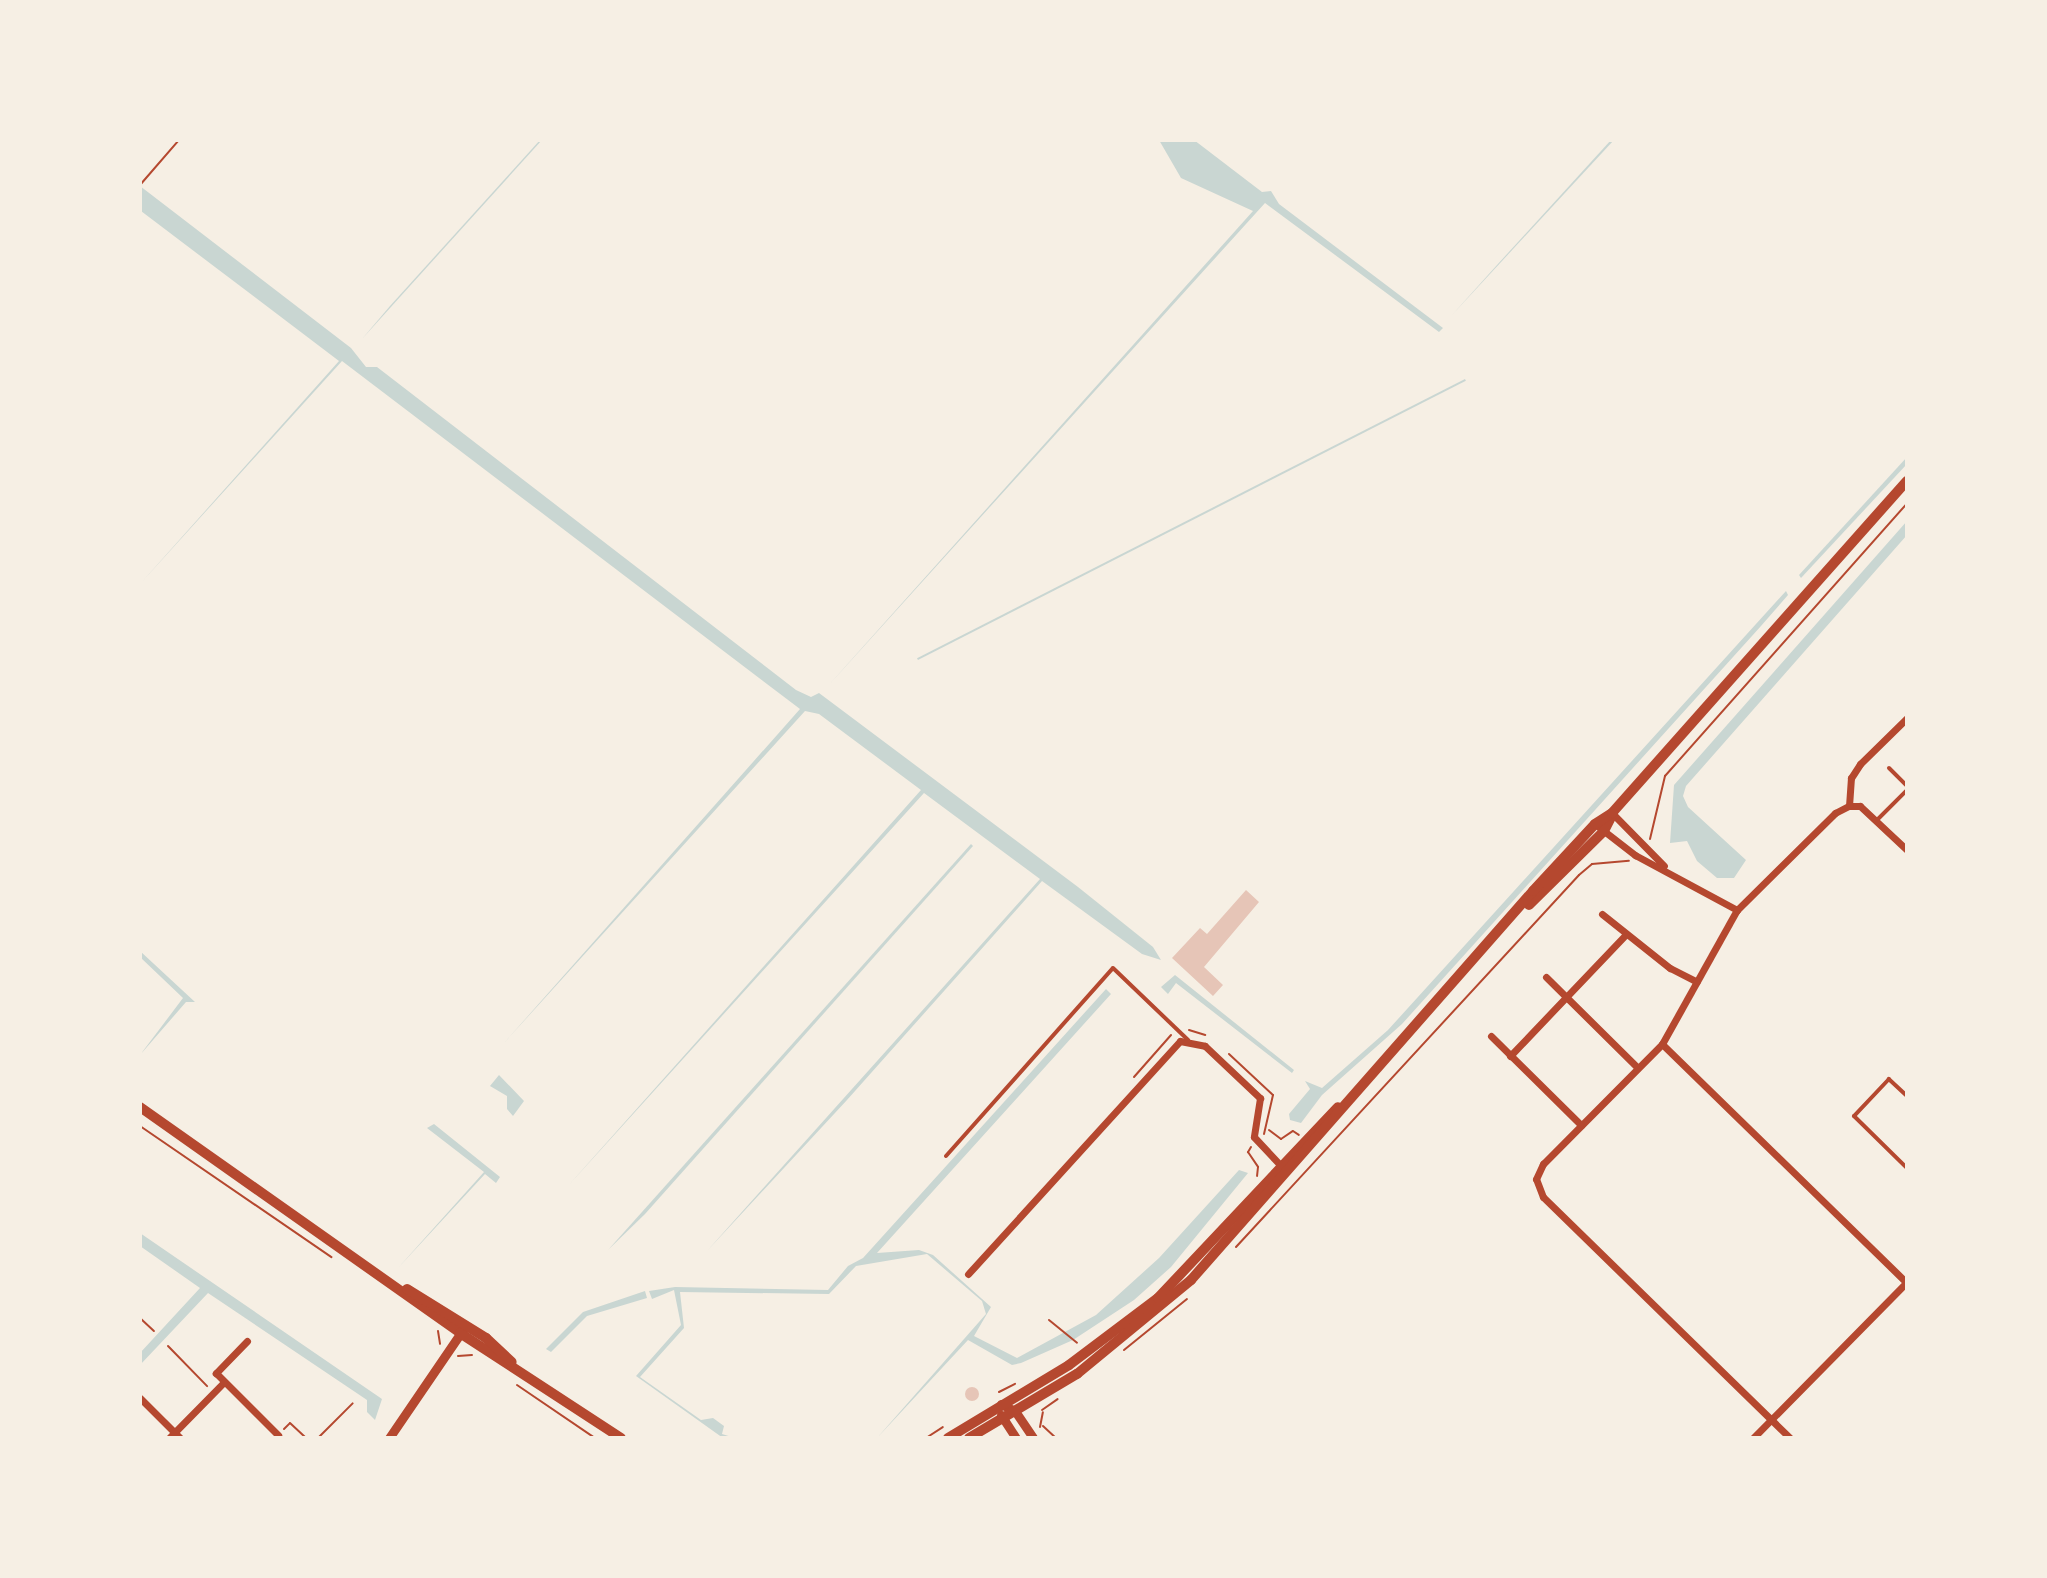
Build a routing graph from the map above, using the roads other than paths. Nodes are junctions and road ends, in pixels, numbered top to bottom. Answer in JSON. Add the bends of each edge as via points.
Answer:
{"nodes":[{"id":1,"x":1907,"y":481,"type":"edge"},
{"id":2,"x":1907,"y":718,"type":"edge"},
{"id":3,"x":1889,"y":768,"type":"dead end"},
{"id":4,"x":1907,"y":788,"type":"edge"},
{"id":5,"x":1849,"y":806,"type":"junction"},
{"id":6,"x":1612,"y":813,"type":"junction"},
{"id":7,"x":1877,"y":820,"type":"junction"},
{"id":8,"x":1599,"y":828,"type":"junction"},
{"id":9,"x":1907,"y":850,"type":"edge"},
{"id":10,"x":1667,"y":870,"type":"junction"},
{"id":11,"x":1737,"y":910,"type":"junction"},
{"id":12,"x":1602,"y":914,"type":"dead end"},
{"id":13,"x":1626,"y":934,"type":"junction"},
{"id":14,"x":1546,"y":977,"type":"dead end"},
{"id":15,"x":1697,"y":982,"type":"junction"},
{"id":16,"x":1567,"y":996,"type":"junction"},
{"id":17,"x":1491,"y":1036,"type":"dead end"},
{"id":18,"x":1188,"y":1040,"type":"junction"},
{"id":19,"x":1662,"y":1044,"type":"junction"},
{"id":20,"x":1510,"y":1056,"type":"junction"},
{"id":21,"x":1638,"y":1068,"type":"junction"},
{"id":22,"x":1907,"y":1096,"type":"edge"},
{"id":23,"x":140,"y":1107,"type":"edge"},
{"id":24,"x":1581,"y":1125,"type":"junction"},
{"id":25,"x":946,"y":1156,"type":"dead end"},
{"id":26,"x":1907,"y":1168,"type":"edge"},
{"id":27,"x":1284,"y":1169,"type":"junction"},
{"id":28,"x":968,"y":1274,"type":"dead end"},
{"id":29,"x":1907,"y":1282,"type":"edge"},
{"id":30,"x":463,"y":1329,"type":"junction"},
{"id":31,"x":247,"y":1341,"type":"dead end"},
{"id":32,"x":224,"y":1382,"type":"junction"},
{"id":33,"x":140,"y":1398,"type":"edge"},
{"id":34,"x":1001,"y":1404,"type":"junction"},
{"id":35,"x":1015,"y":1411,"type":"junction"},
{"id":36,"x":1002,"y":1419,"type":"junction"},
{"id":37,"x":1772,"y":1419,"type":"junction"},
{"id":38,"x":278,"y":1435,"type":"road end"},
{"id":39,"x":175,"y":1436,"type":"edge"},
{"id":40,"x":389,"y":1438,"type":"edge"},
{"id":41,"x":621,"y":1438,"type":"edge"},
{"id":42,"x":948,"y":1438,"type":"edge"},
{"id":43,"x":969,"y":1438,"type":"edge"},
{"id":44,"x":1016,"y":1438,"type":"edge"},
{"id":45,"x":1033,"y":1438,"type":"edge"},
{"id":46,"x":1753,"y":1438,"type":"edge"},
{"id":47,"x":1790,"y":1438,"type":"edge"}],
"edges":[{"from":1,"to":6,"type":"main road"},
{"from":2,"to":5,"type":"street","via":[[1860,764],[1851,778]]},
{"from":3,"to":4,"type":"lane"},
{"from":4,"to":7,"type":"lane"},
{"from":5,"to":7,"type":"street","via":[[1860,806]]},
{"from":5,"to":11,"type":"street","via":[[1835,813]]},
{"from":6,"to":8,"type":"main road"},
{"from":6,"to":10,"type":"street"},
{"from":7,"to":9,"type":"street"},
{"from":8,"to":10,"type":"street"},
{"from":8,"to":27,"type":"main road"},
{"from":10,"to":11,"type":"street"},
{"from":11,"to":15,"type":"street"},
{"from":12,"to":13,"type":"street"},
{"from":13,"to":15,"type":"street"},
{"from":13,"to":16,"type":"street"},
{"from":14,"to":16,"type":"street"},
{"from":15,"to":19,"type":"street"},
{"from":16,"to":20,"type":"street"},
{"from":16,"to":21,"type":"street"},
{"from":17,"to":20,"type":"street"},
{"from":18,"to":25,"type":"lane","via":[[1113,968]]},
{"from":18,"to":27,"type":"street","via":[[1205,1046],[1260,1098],[1256,1142]]},
{"from":18,"to":28,"type":"street","via":[[1170,1047]]},
{"from":19,"to":21,"type":"street"},
{"from":19,"to":29,"type":"street"},
{"from":20,"to":24,"type":"street"},
{"from":21,"to":24,"type":"street"},
{"from":22,"to":26,"type":"lane","via":[[1889,1079],[1854,1116]]},
{"from":23,"to":30,"type":"main road"},
{"from":24,"to":37,"type":"street","via":[[1543,1164],[1536,1179],[1543,1197]]},
{"from":27,"to":34,"type":"main road","via":[[1158,1298],[1081,1357]]},
{"from":27,"to":35,"type":"main road","via":[[1152,1317],[1077,1374]]},
{"from":29,"to":37,"type":"street"},
{"from":30,"to":40,"type":"street"},
{"from":30,"to":41,"type":"main road"},
{"from":31,"to":32,"type":"street","via":[[216,1373]]},
{"from":32,"to":38,"type":"street"},
{"from":32,"to":39,"type":"street"},
{"from":33,"to":39,"type":"street"},
{"from":34,"to":35,"type":"street"},
{"from":34,"to":36,"type":"street"},
{"from":34,"to":42,"type":"main road"},
{"from":35,"to":36,"type":"main road"},
{"from":35,"to":45,"type":"street"},
{"from":36,"to":43,"type":"main road"},
{"from":36,"to":44,"type":"street"},
{"from":37,"to":46,"type":"street"},
{"from":37,"to":47,"type":"street"}]}
